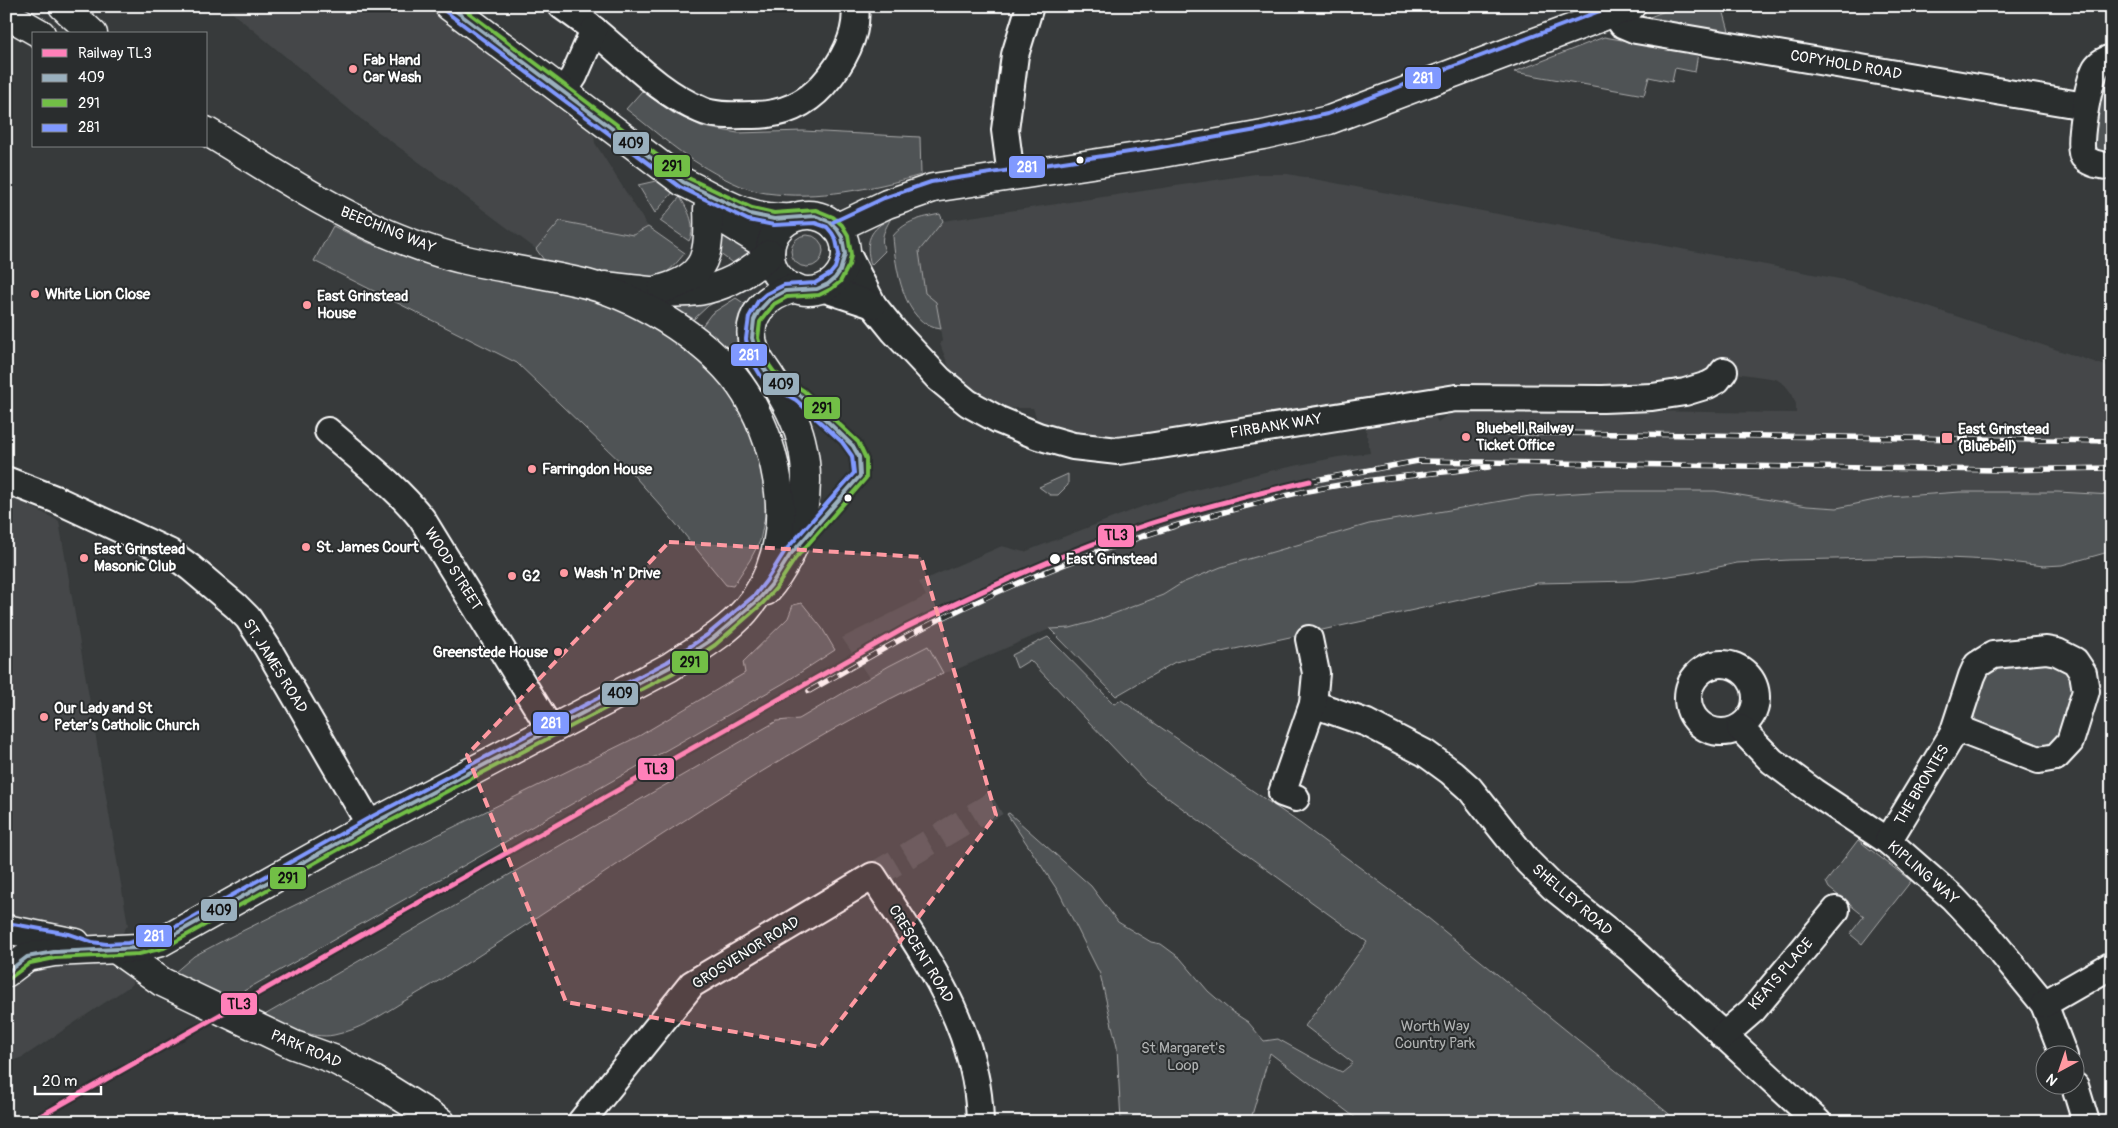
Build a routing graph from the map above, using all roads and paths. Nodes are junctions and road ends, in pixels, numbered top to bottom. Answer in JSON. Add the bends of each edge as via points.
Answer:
{"nodes":[{"id":1,"x":63,"y":6,"type":"edge"},
{"id":2,"x":449,"y":6,"type":"edge"},
{"id":3,"x":562,"y":6,"type":"edge"},
{"id":4,"x":855,"y":6,"type":"edge"},
{"id":5,"x":1030,"y":6,"type":"edge"},
{"id":6,"x":1623,"y":9,"type":"edge"},
{"id":7,"x":6,"y":14,"type":"edge"},
{"id":8,"x":594,"y":30,"type":"junction"},
{"id":9,"x":38,"y":32,"type":"edge"},
{"id":10,"x":91,"y":32,"type":"edge"},
{"id":11,"x":2112,"y":58,"type":"edge"},
{"id":12,"x":564,"y":91,"type":"junction"},
{"id":13,"x":2085,"y":106,"type":"junction"},
{"id":14,"x":208,"y":132,"type":"edge"},
{"id":15,"x":2112,"y":167,"type":"edge"},
{"id":16,"x":1011,"y":176,"type":"junction"},
{"id":17,"x":683,"y":182,"type":"junction"},
{"id":18,"x":708,"y":209,"type":"junction"},
{"id":19,"x":792,"y":218,"type":"junction"},
{"id":20,"x":841,"y":239,"type":"junction"},
{"id":21,"x":770,"y":252,"type":"junction"},
{"id":22,"x":588,"y":284,"type":"junction"},
{"id":23,"x":796,"y":288,"type":"junction"},
{"id":24,"x":822,"y":288,"type":"junction"},
{"id":25,"x":655,"y":291,"type":"junction"},
{"id":26,"x":873,"y":305,"type":"junction"},
{"id":27,"x":1724,"y":371,"type":"dead end"},
{"id":28,"x":328,"y":432,"type":"dead end"},
{"id":29,"x":6,"y":480,"type":"edge"},
{"id":30,"x":744,"y":612,"type":"junction"},
{"id":31,"x":1309,"y":639,"type":"dead end"},
{"id":32,"x":1313,"y":704,"type":"junction"},
{"id":33,"x":1740,"y":728,"type":"dead end"},
{"id":34,"x":1956,"y":728,"type":"junction"},
{"id":35,"x":551,"y":730,"type":"junction"},
{"id":36,"x":1296,"y":798,"type":"dead end"},
{"id":37,"x":370,"y":825,"type":"junction"},
{"id":38,"x":1888,"y":841,"type":"junction"},
{"id":39,"x":873,"y":876,"type":"joint"},
{"id":40,"x":1838,"y":910,"type":"dead end"},
{"id":41,"x":6,"y":930,"type":"edge"},
{"id":42,"x":106,"y":949,"type":"junction"},
{"id":43,"x":2112,"y":965,"type":"edge"},
{"id":44,"x":6,"y":974,"type":"edge"},
{"id":45,"x":2044,"y":1004,"type":"junction"},
{"id":46,"x":1723,"y":1036,"type":"junction"},
{"id":47,"x":2060,"y":1046,"type":"edge"},
{"id":48,"x":2078,"y":1096,"type":"edge"},
{"id":49,"x":439,"y":1121,"type":"edge"},
{"id":50,"x":580,"y":1122,"type":"edge"},
{"id":51,"x":980,"y":1122,"type":"edge"},
{"id":52,"x":1818,"y":1122,"type":"edge"},
{"id":53,"x":2086,"y":1122,"type":"edge"}],
"edges":[{"from":1,"to":10,"type":"main road"},
{"from":2,"to":12,"type":"main road"},
{"from":3,"to":8,"type":"street"},
{"from":4,"to":8,"type":"street","via":[[856,16],[849,44],[829,78],[814,95],[796,107],[765,115],[702,111],[652,80]]},
{"from":5,"to":16,"type":"street","via":[[1015,55],[1005,130]]},
{"from":6,"to":13,"type":"street","name":"COPYHOLD ROAD","via":[[1622,24],[1636,30]]},
{"from":6,"to":16,"type":"main road","via":[[1329,120],[1263,135]]},
{"from":7,"to":9,"type":"main road"},
{"from":8,"to":12,"type":"street"},
{"from":11,"to":13,"type":"street","via":[[2096,68]]},
{"from":12,"to":17,"type":"main road"},
{"from":13,"to":15,"type":"street","via":[[2082,155],[2090,163]]},
{"from":14,"to":22,"type":"main road","name":"BEECHING WAY","via":[[335,209],[387,233],[465,260]]},
{"from":16,"to":20,"type":"main road","via":[[933,188],[887,204]]},
{"from":17,"to":18,"type":"main road"},
{"from":17,"to":19,"type":"main road","via":[[753,216]]},
{"from":18,"to":21,"type":"main road","via":[[759,241]]},
{"from":18,"to":25,"type":"main road","via":[[707,252],[701,266],[685,281]]},
{"from":19,"to":20,"type":"main road","via":[[804,215],[827,220]]},
{"from":19,"to":21,"type":"main road","via":[[777,231]]},
{"from":20,"to":24,"type":"main road","via":[[842,268]]},
{"from":20,"to":26,"type":"street","name":"FIRBANK WAY"},
{"from":21,"to":23,"type":"main road","via":[[777,276]]},
{"from":21,"to":25,"type":"main road","name":"BEECHING WAY","via":[[756,266],[713,290]]},
{"from":22,"to":25,"type":"main road","name":"BEECHING WAY"},
{"from":22,"to":30,"type":"main road","name":"BEECHING WAY","via":[[642,305],[683,332],[714,356],[745,393],[754,410],[774,462],[780,522],[768,573]]},
{"from":23,"to":24,"type":"main road"},
{"from":23,"to":30,"type":"main road","via":[[772,296],[762,306],[754,319],[752,338],[759,360],[801,439],[806,482],[804,503],[786,562],[771,585]]},
{"from":24,"to":26,"type":"street"},
{"from":26,"to":27,"type":"street","name":"FIRBANK WAY","via":[[939,379],[968,403],[1038,436],[1089,449],[1118,451],[1148,447],[1456,398],[1652,397],[1708,385]]},
{"from":28,"to":35,"type":"street","name":"WOOD STREET","via":[[396,490],[422,519]]},
{"from":29,"to":37,"type":"street","name":"ST. JAMES ROAD","via":[[169,552],[236,606],[267,647]]},
{"from":30,"to":35,"type":"main road","via":[[711,640],[670,667]]},
{"from":31,"to":32,"type":"street","via":[[1316,673]]},
{"from":32,"to":36,"type":"street","via":[[1282,793]]},
{"from":32,"to":46,"type":"street","name":"SHELLEY ROAD","via":[[1367,723],[1425,753],[1451,772],[1470,789],[1528,862],[1553,887],[1629,948]]},
{"from":33,"to":38,"type":"street","name":"KIPLING WAY","via":[[1772,761]]},
{"from":34,"to":34,"type":"street","name":"THE BRONTES","via":[[2039,760],[2056,757],[2070,742],[2086,691],[2083,673],[2076,661],[2057,652],[1993,654],[1977,665]]},
{"from":34,"to":38,"type":"street","name":"THE BRONTES"},
{"from":35,"to":37,"type":"main road"},
{"from":37,"to":42,"type":"main road","via":[[161,942],[138,948]]},
{"from":38,"to":45,"type":"street","name":"KIPLING WAY","via":[[1953,898]]},
{"from":39,"to":50,"type":"street","name":"GROSVENOR ROAD","via":[[692,984]]},
{"from":39,"to":51,"type":"street","name":"CRESCENT ROAD","via":[[941,982],[959,1021],[972,1059],[980,1101]]},
{"from":40,"to":46,"type":"street","name":"KEATS PLACE","via":[[1752,1010]]},
{"from":41,"to":42,"type":"main road"},
{"from":42,"to":44,"type":"main road","via":[[27,957]]},
{"from":42,"to":49,"type":"main road","name":"PARK ROAD","via":[[193,997],[374,1080]]},
{"from":43,"to":45,"type":"street"},
{"from":45,"to":47,"type":"street","name":"KIPLING WAY"},
{"from":46,"to":52,"type":"street","name":"SHELLEY ROAD"},
{"from":48,"to":53,"type":"street"}]}
